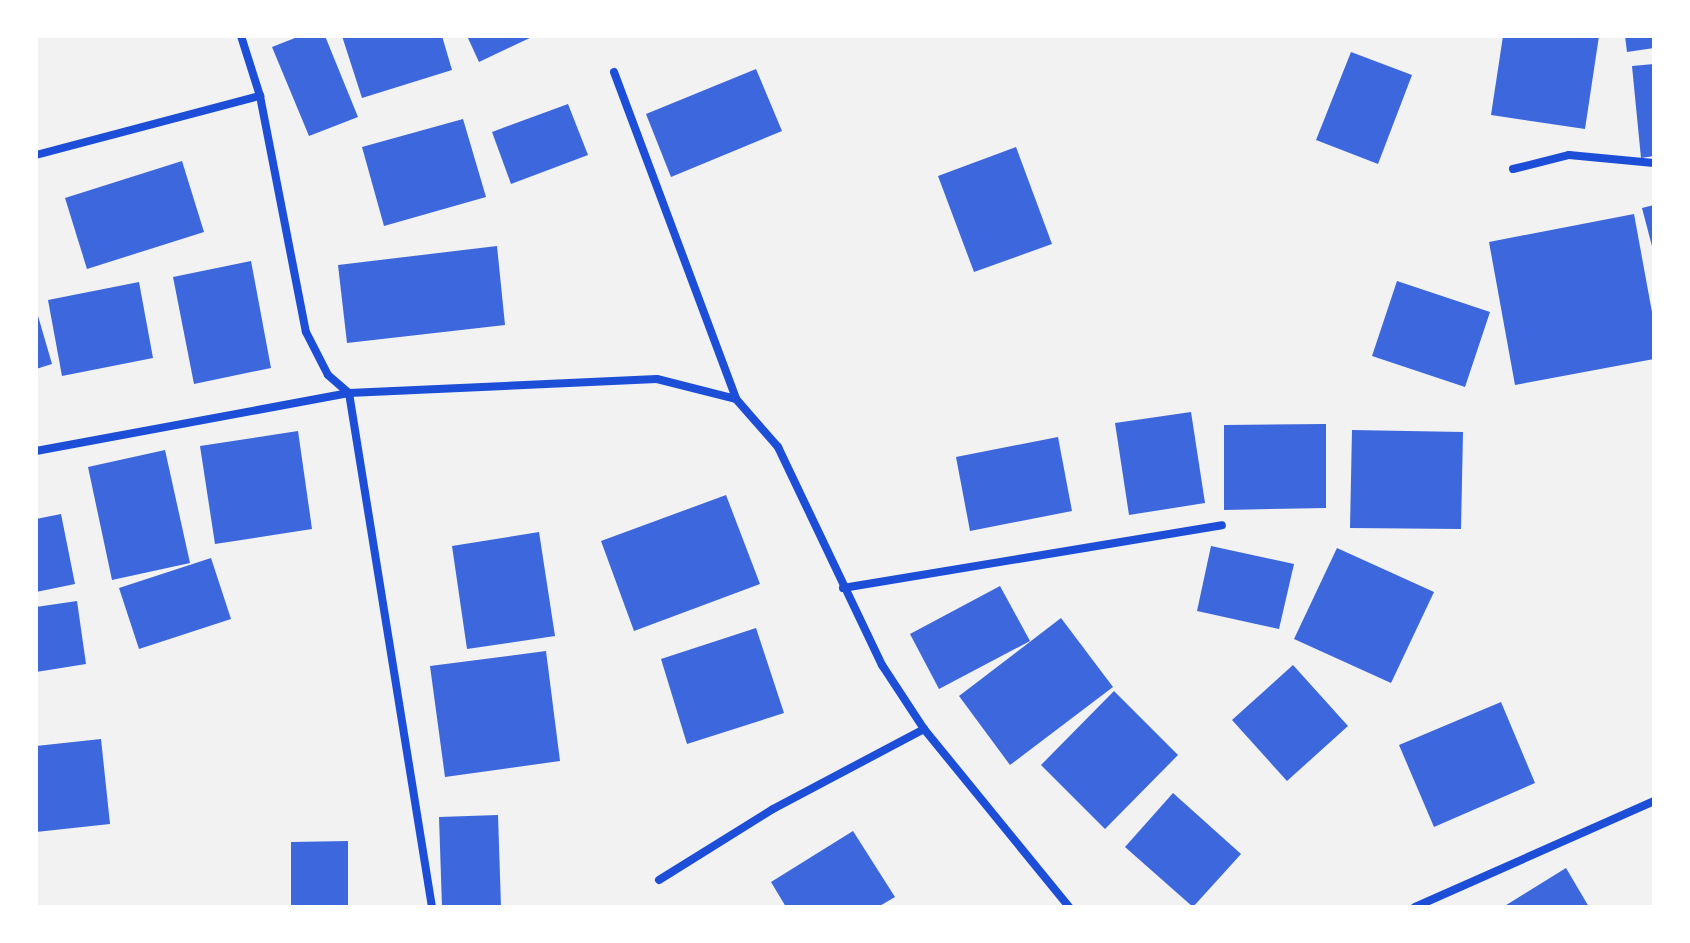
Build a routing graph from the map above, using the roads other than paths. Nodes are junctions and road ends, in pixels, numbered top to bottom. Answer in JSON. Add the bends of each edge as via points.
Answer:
{"nodes":[{"id":1,"x":241,"y":36,"type":"edge"},
{"id":2,"x":614,"y":72,"type":"dead end"},
{"id":3,"x":260,"y":96,"type":"junction"},
{"id":4,"x":36,"y":155,"type":"edge"},
{"id":5,"x":1654,"y":163,"type":"edge"},
{"id":6,"x":1513,"y":169,"type":"dead end"},
{"id":7,"x":349,"y":393,"type":"junction"},
{"id":8,"x":736,"y":399,"type":"junction"},
{"id":9,"x":36,"y":451,"type":"edge"},
{"id":10,"x":1222,"y":525,"type":"dead end"},
{"id":11,"x":843,"y":588,"type":"junction"},
{"id":12,"x":924,"y":729,"type":"junction"},
{"id":13,"x":1654,"y":801,"type":"edge"},
{"id":14,"x":659,"y":880,"type":"dead end"},
{"id":15,"x":432,"y":907,"type":"edge"},
{"id":16,"x":1069,"y":907,"type":"edge"},
{"id":17,"x":1415,"y":907,"type":"edge"}],
"edges":[{"from":1,"to":3,"type":"street"},
{"from":2,"to":8,"type":"street"},
{"from":3,"to":4,"type":"street"},
{"from":3,"to":7,"type":"street","via":[[306,332],[318,362]]},
{"from":5,"to":6,"type":"street","via":[[1569,155]]},
{"from":7,"to":8,"type":"street","via":[[657,379]]},
{"from":7,"to":9,"type":"street"},
{"from":7,"to":15,"type":"street"},
{"from":8,"to":11,"type":"street","via":[[786,461]]},
{"from":10,"to":11,"type":"street"},
{"from":11,"to":12,"type":"street","via":[[882,665]]},
{"from":12,"to":14,"type":"street","via":[[773,809]]},
{"from":12,"to":16,"type":"street"},
{"from":13,"to":17,"type":"street"}]}
